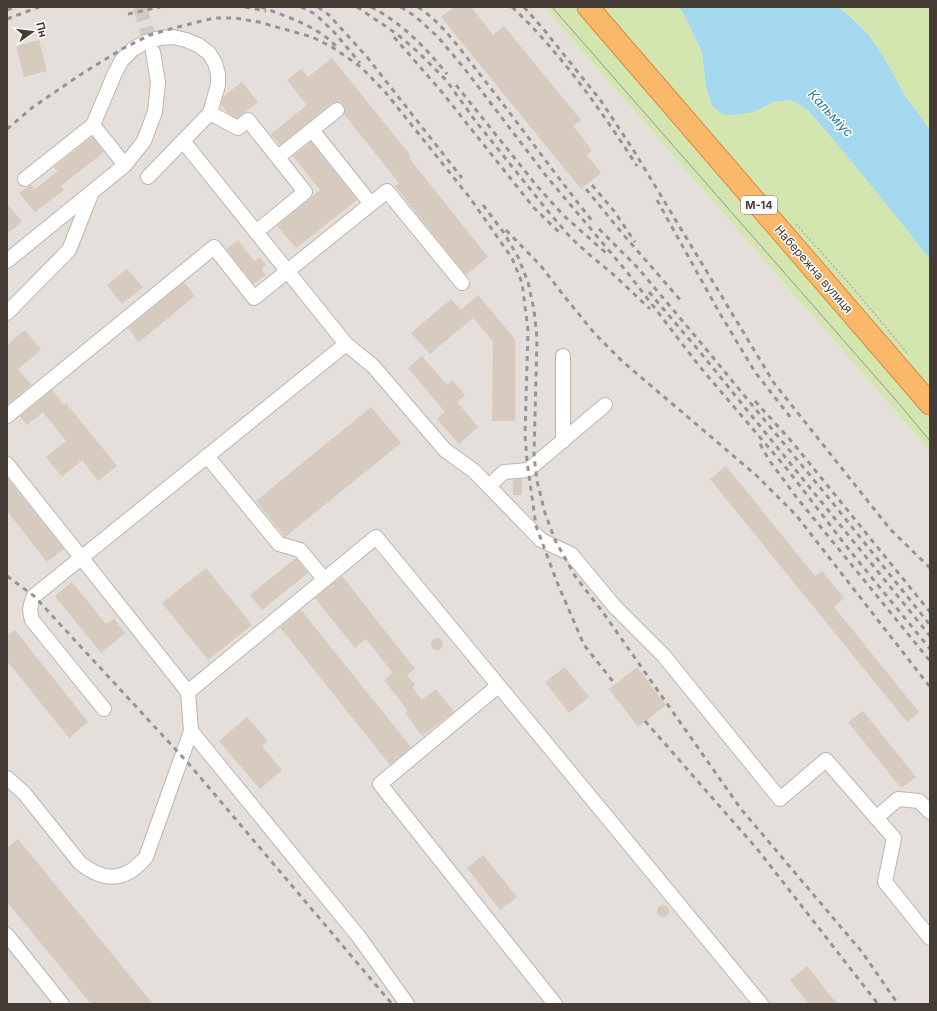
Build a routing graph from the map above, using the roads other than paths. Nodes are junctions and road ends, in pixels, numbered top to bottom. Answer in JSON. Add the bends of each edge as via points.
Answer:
{"nodes":[{"id":1,"x":588,"y":7,"type":"edge"},
{"id":2,"x":153,"y":52,"type":"tunnel mouth"},
{"id":3,"x":337,"y":110,"type":"dead end"},
{"id":4,"x":210,"y":114,"type":"junction"},
{"id":5,"x":93,"y":125,"type":"junction"},
{"id":6,"x":312,"y":130,"type":"junction"},
{"id":7,"x":183,"y":141,"type":"junction"},
{"id":8,"x":278,"y":157,"type":"junction"},
{"id":9,"x":125,"y":165,"type":"junction"},
{"id":10,"x":148,"y":177,"type":"dead end"},
{"id":11,"x":25,"y":179,"type":"dead end"},
{"id":12,"x":92,"y":191,"type":"junction"},
{"id":13,"x":371,"y":204,"type":"junction"},
{"id":14,"x":256,"y":232,"type":"junction"},
{"id":15,"x":7,"y":260,"type":"edge"},
{"id":16,"x":288,"y":271,"type":"junction"},
{"id":17,"x":462,"y":283,"type":"dead end"},
{"id":18,"x":7,"y":313,"type":"edge"},
{"id":19,"x":346,"y":344,"type":"junction"},
{"id":20,"x":563,"y":356,"type":"dead end"},
{"id":21,"x":930,"y":404,"type":"edge"},
{"id":22,"x":605,"y":405,"type":"dead end"},
{"id":23,"x":7,"y":416,"type":"edge"},
{"id":24,"x":562,"y":441,"type":"junction"},
{"id":25,"x":207,"y":456,"type":"junction"},
{"id":26,"x":7,"y":464,"type":"edge"},
{"id":27,"x":489,"y":486,"type":"junction"},
{"id":28,"x":81,"y":558,"type":"junction"},
{"id":29,"x":324,"y":579,"type":"junction"},
{"id":30,"x":498,"y":686,"type":"junction"},
{"id":31,"x":188,"y":692,"type":"junction"},
{"id":32,"x":104,"y":709,"type":"dead end"},
{"id":33,"x":191,"y":730,"type":"junction"},
{"id":34,"x":7,"y":778,"type":"edge"},
{"id":35,"x":930,"y":812,"type":"edge"},
{"id":36,"x":876,"y":818,"type":"junction"},
{"id":37,"x":7,"y":935,"type":"edge"},
{"id":38,"x":930,"y":938,"type":"edge"},
{"id":39,"x":62,"y":1004,"type":"edge"},
{"id":40,"x":407,"y":1004,"type":"edge"},
{"id":41,"x":555,"y":1004,"type":"edge"},
{"id":42,"x":761,"y":1004,"type":"edge"}],
"edges":[{"from":1,"to":21,"type":"highway","name":"Набережна вулиця","number":"М-14"},
{"from":2,"to":9,"type":"lane","via":[[158,82],[155,112],[144,141]]},
{"from":3,"to":6,"type":"lane"},
{"from":4,"to":5,"type":"lane","via":[[218,85],[218,74],[209,53],[186,40],[160,38],[133,49],[122,60],[114,73]]},
{"from":4,"to":7,"type":"lane"},
{"from":4,"to":8,"type":"lane","via":[[238,128],[248,120]]},
{"from":5,"to":9,"type":"lane"},
{"from":5,"to":11,"type":"lane"},
{"from":6,"to":8,"type":"lane"},
{"from":6,"to":13,"type":"lane"},
{"from":7,"to":10,"type":"lane"},
{"from":7,"to":14,"type":"lane"},
{"from":8,"to":14,"type":"lane","via":[[305,192]]},
{"from":9,"to":12,"type":"lane"},
{"from":12,"to":15,"type":"lane"},
{"from":12,"to":18,"type":"lane","via":[[69,250]]},
{"from":13,"to":16,"type":"lane"},
{"from":13,"to":17,"type":"lane","via":[[388,191]]},
{"from":14,"to":16,"type":"lane"},
{"from":16,"to":19,"type":"lane"},
{"from":16,"to":23,"type":"lane","via":[[254,298],[214,247]]},
{"from":19,"to":25,"type":"lane"},
{"from":19,"to":27,"type":"lane","via":[[373,366],[445,450],[474,471]]},
{"from":20,"to":24,"type":"lane"},
{"from":22,"to":24,"type":"lane"},
{"from":24,"to":27,"type":"lane","via":[[528,470],[504,472]]},
{"from":25,"to":28,"type":"lane"},
{"from":25,"to":29,"type":"lane","via":[[279,544],[300,550]]},
{"from":26,"to":28,"type":"lane"},
{"from":27,"to":36,"type":"lane","via":[[542,540],[571,554],[615,607],[664,656],[780,799],[826,760]]},
{"from":28,"to":31,"type":"lane"},
{"from":28,"to":32,"type":"lane","via":[[34,596],[30,612],[32,620]]},
{"from":29,"to":30,"type":"lane","via":[[376,537]]},
{"from":29,"to":31,"type":"lane"},
{"from":30,"to":41,"type":"lane","via":[[380,784]]},
{"from":30,"to":42,"type":"lane"},
{"from":31,"to":33,"type":"lane"},
{"from":33,"to":34,"type":"lane","via":[[146,857],[138,867],[127,874],[115,877],[102,876],[80,863],[24,792]]},
{"from":33,"to":40,"type":"lane","via":[[359,938]]},
{"from":35,"to":36,"type":"lane","via":[[919,801],[898,799]]},
{"from":36,"to":38,"type":"lane","via":[[894,838],[885,882]]},
{"from":37,"to":39,"type":"lane"}]}
